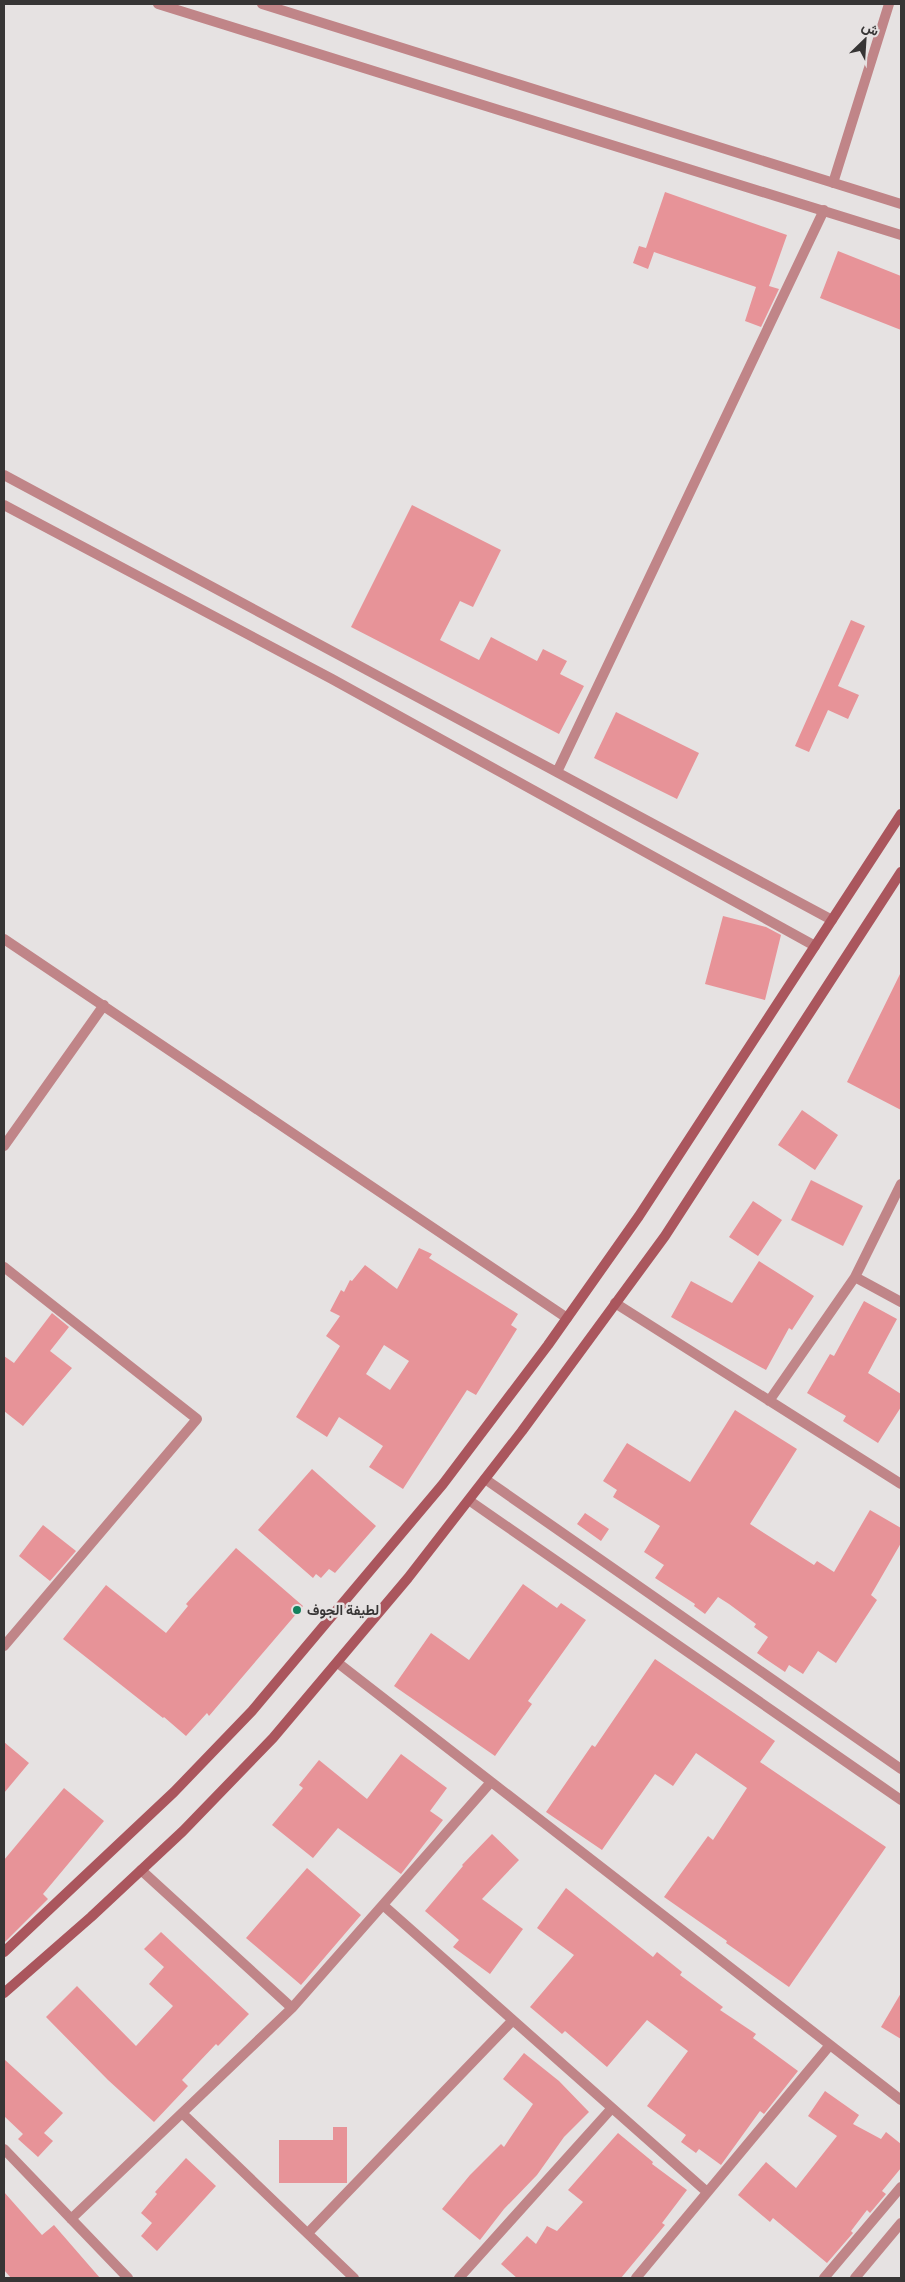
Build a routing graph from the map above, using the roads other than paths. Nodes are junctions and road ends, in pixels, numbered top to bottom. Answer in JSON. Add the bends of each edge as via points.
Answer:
{"nodes":[{"id":1,"x":158,"y":4,"type":"edge"},
{"id":2,"x":262,"y":4,"type":"edge"},
{"id":3,"x":889,"y":4,"type":"edge"},
{"id":4,"x":833,"y":183,"type":"junction"},
{"id":5,"x":901,"y":204,"type":"edge"},
{"id":6,"x":824,"y":210,"type":"junction"},
{"id":7,"x":901,"y":235,"type":"edge"},
{"id":8,"x":4,"y":475,"type":"edge"},
{"id":9,"x":4,"y":505,"type":"edge"},
{"id":10,"x":557,"y":772,"type":"junction"},
{"id":11,"x":901,"y":814,"type":"edge"},
{"id":12,"x":901,"y":872,"type":"edge"},
{"id":13,"x":832,"y":920,"type":"junction"},
{"id":14,"x":4,"y":939,"type":"edge"},
{"id":15,"x":815,"y":946,"type":"junction"},
{"id":16,"x":104,"y":1005,"type":"junction"},
{"id":17,"x":4,"y":1146,"type":"edge"},
{"id":18,"x":901,"y":1184,"type":"edge"},
{"id":19,"x":4,"y":1267,"type":"edge"},
{"id":20,"x":855,"y":1278,"type":"junction"},
{"id":21,"x":901,"y":1302,"type":"edge"},
{"id":22,"x":615,"y":1304,"type":"junction"},
{"id":23,"x":567,"y":1318,"type":"junction"},
{"id":24,"x":769,"y":1401,"type":"junction"},
{"id":25,"x":486,"y":1479,"type":"junction"},
{"id":26,"x":901,"y":1484,"type":"edge"},
{"id":27,"x":470,"y":1500,"type":"junction"},
{"id":28,"x":4,"y":1646,"type":"edge"},
{"id":29,"x":338,"y":1663,"type":"junction"},
{"id":30,"x":901,"y":1769,"type":"edge"},
{"id":31,"x":491,"y":1782,"type":"junction"},
{"id":32,"x":901,"y":1800,"type":"edge"},
{"id":33,"x":141,"y":1870,"type":"junction"},
{"id":34,"x":383,"y":1905,"type":"junction"},
{"id":35,"x":4,"y":1952,"type":"edge"},
{"id":36,"x":4,"y":1993,"type":"edge"},
{"id":37,"x":292,"y":2008,"type":"junction"},
{"id":38,"x":513,"y":2020,"type":"junction"},
{"id":39,"x":830,"y":2045,"type":"junction"},
{"id":40,"x":901,"y":2100,"type":"edge"},
{"id":41,"x":612,"y":2108,"type":"junction"},
{"id":42,"x":182,"y":2113,"type":"junction"},
{"id":43,"x":4,"y":2149,"type":"edge"},
{"id":44,"x":901,"y":2187,"type":"edge"},
{"id":45,"x":708,"y":2192,"type":"junction"},
{"id":46,"x":71,"y":2218,"type":"junction"},
{"id":47,"x":901,"y":2223,"type":"edge"},
{"id":48,"x":308,"y":2233,"type":"junction"},
{"id":49,"x":128,"y":2278,"type":"edge"},
{"id":50,"x":354,"y":2278,"type":"edge"},
{"id":51,"x":459,"y":2278,"type":"edge"},
{"id":52,"x":636,"y":2278,"type":"edge"},
{"id":53,"x":824,"y":2278,"type":"edge"},
{"id":54,"x":855,"y":2278,"type":"edge"}],
"edges":[{"from":1,"to":6,"type":"street"},
{"from":2,"to":4,"type":"street"},
{"from":3,"to":4,"type":"street"},
{"from":4,"to":5,"type":"street"},
{"from":6,"to":7,"type":"street"},
{"from":6,"to":10,"type":"street"},
{"from":8,"to":10,"type":"street"},
{"from":9,"to":15,"type":"street","via":[[332,679]]},
{"from":10,"to":13,"type":"street"},
{"from":11,"to":13,"type":"street"},
{"from":12,"to":22,"type":"street","via":[[665,1236]]},
{"from":13,"to":15,"type":"street"},
{"from":14,"to":16,"type":"street"},
{"from":15,"to":23,"type":"street","via":[[639,1216]]},
{"from":16,"to":17,"type":"street"},
{"from":16,"to":23,"type":"street"},
{"from":18,"to":20,"type":"street"},
{"from":19,"to":28,"type":"street","via":[[197,1419]]},
{"from":20,"to":21,"type":"street"},
{"from":20,"to":24,"type":"street"},
{"from":22,"to":24,"type":"street"},
{"from":22,"to":25,"type":"street"},
{"from":23,"to":35,"type":"street","via":[[443,1484],[252,1711],[174,1792]]},
{"from":24,"to":26,"type":"street"},
{"from":25,"to":27,"type":"street"},
{"from":25,"to":30,"type":"street"},
{"from":27,"to":29,"type":"street"},
{"from":27,"to":32,"type":"street"},
{"from":29,"to":31,"type":"street"},
{"from":29,"to":33,"type":"street","via":[[273,1738]]},
{"from":31,"to":34,"type":"street"},
{"from":31,"to":39,"type":"street"},
{"from":33,"to":36,"type":"street"},
{"from":33,"to":37,"type":"street"},
{"from":34,"to":37,"type":"street"},
{"from":34,"to":38,"type":"street"},
{"from":37,"to":42,"type":"street"},
{"from":38,"to":41,"type":"street"},
{"from":38,"to":48,"type":"street"},
{"from":39,"to":40,"type":"street"},
{"from":39,"to":45,"type":"street"},
{"from":41,"to":45,"type":"street"},
{"from":41,"to":51,"type":"street"},
{"from":42,"to":46,"type":"street"},
{"from":42,"to":48,"type":"street"},
{"from":43,"to":46,"type":"street"},
{"from":44,"to":53,"type":"street"},
{"from":45,"to":52,"type":"street"},
{"from":46,"to":49,"type":"street"},
{"from":47,"to":54,"type":"street"},
{"from":48,"to":50,"type":"street"}]}
